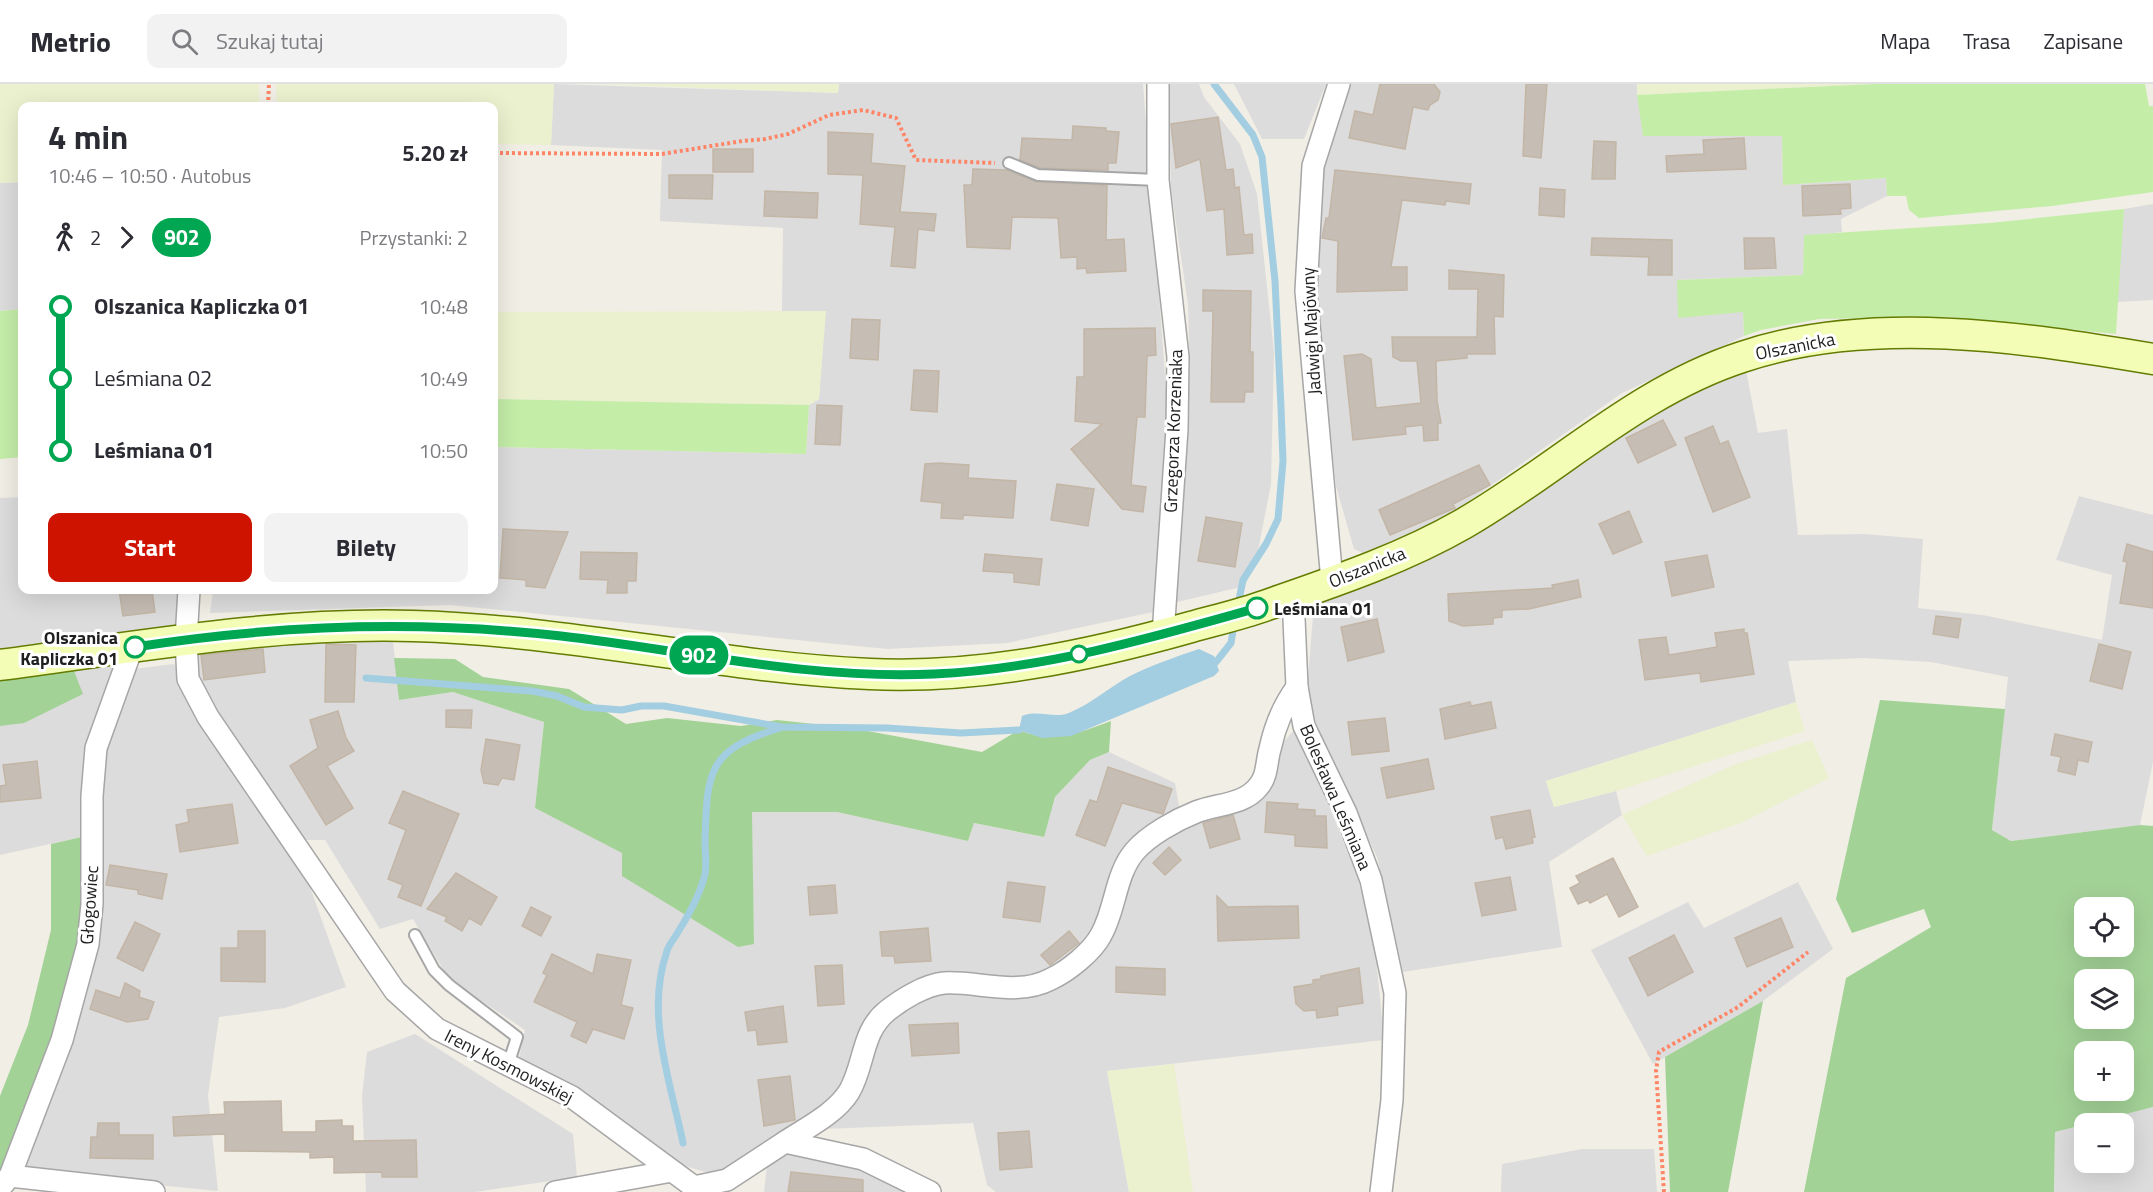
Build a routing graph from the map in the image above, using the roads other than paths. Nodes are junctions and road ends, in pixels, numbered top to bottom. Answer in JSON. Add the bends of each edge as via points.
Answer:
{"nodes":[{"id":1,"x":1158,"y":84,"type":"edge"},
{"id":2,"x":1339,"y":84,"type":"edge"},
{"id":3,"x":1010,"y":163,"type":"road end"},
{"id":4,"x":1158,"y":180,"type":"junction"},
{"id":5,"x":2153,"y":359,"type":"edge"},
{"id":6,"x":1332,"y":581,"type":"junction"},
{"id":7,"x":189,"y":594,"type":"edge"},
{"id":8,"x":1293,"y":596,"type":"junction"},
{"id":9,"x":1163,"y":635,"type":"junction"},
{"id":10,"x":186,"y":640,"type":"junction"},
{"id":11,"x":132,"y":648,"type":"junction"},
{"id":12,"x":0,"y":665,"type":"edge"},
{"id":13,"x":1297,"y":687,"type":"junction"},
{"id":14,"x":415,"y":935,"type":"dead end"},
{"id":15,"x":508,"y":1065,"type":"junction"},
{"id":16,"x":785,"y":1142,"type":"junction"},
{"id":17,"x":672,"y":1171,"type":"junction"},
{"id":18,"x":5,"y":1182,"type":"edge"},
{"id":19,"x":154,"y":1192,"type":"edge"},
{"id":20,"x":555,"y":1192,"type":"edge"},
{"id":21,"x":930,"y":1192,"type":"edge"},
{"id":22,"x":1381,"y":1192,"type":"edge"}],
"edges":[{"from":1,"to":4,"type":"street","name":"Grzegorza Korzeniaka"},
{"from":2,"to":6,"type":"street","name":"Jadwigi Majówny","via":[[1313,166],[1306,291]]},
{"from":3,"to":4,"type":"lane","via":[[1038,175]]},
{"from":4,"to":9,"type":"street","name":"Grzegorza Korzeniaka","via":[[1178,357]]},
{"from":5,"to":6,"type":"street","name":"Olszanicka","via":[[2021,340],[1904,334],[1846,336],[1753,353],[1705,371],[1628,413],[1466,522],[1426,544]]},
{"from":6,"to":8,"type":"street","name":"Olszanicka"},
{"from":7,"to":10,"type":"street","name":"Ireny Kosmowskiej"},
{"from":8,"to":9,"type":"street","name":"Olszanicka"},
{"from":8,"to":13,"type":"street","name":"Bolesława Leśmiana"},
{"from":9,"to":10,"type":"street","name":"Olszanicka","via":[[1090,653],[934,674],[820,671],[561,636],[478,629],[326,628]]},
{"from":10,"to":11,"type":"street","name":"Olszanicka"},
{"from":10,"to":15,"type":"street","name":"Ireny Kosmowskiej","via":[[188,679],[208,717],[395,991],[437,1029]]},
{"from":11,"to":12,"type":"street","name":"Olszanicka"},
{"from":11,"to":18,"type":"street","name":"Głogowiec","via":[[96,748],[88,944],[62,1040]]},
{"from":13,"to":16,"type":"street","name":"Ireny Kosmowskiej","via":[[1282,707],[1258,788],[1177,821],[1136,850],[1126,866],[1101,935],[1084,954],[1051,980],[1024,987],[941,983],[913,994],[876,1023],[842,1101]]},
{"from":13,"to":22,"type":"street","name":"Bolesława Leśmiana","via":[[1304,726],[1346,813],[1371,880],[1395,993],[1392,1100]]},
{"from":14,"to":15,"type":"lane","via":[[434,970],[517,1037]]},
{"from":15,"to":17,"type":"street","name":"Ireny Kosmowskiej","via":[[572,1097]]},
{"from":16,"to":17,"type":"street","name":"Ireny Kosmowskiej","via":[[727,1180],[694,1187]]},
{"from":16,"to":21,"type":"street","via":[[862,1159]]},
{"from":17,"to":20,"type":"street"},
{"from":18,"to":19,"type":"street"}]}
